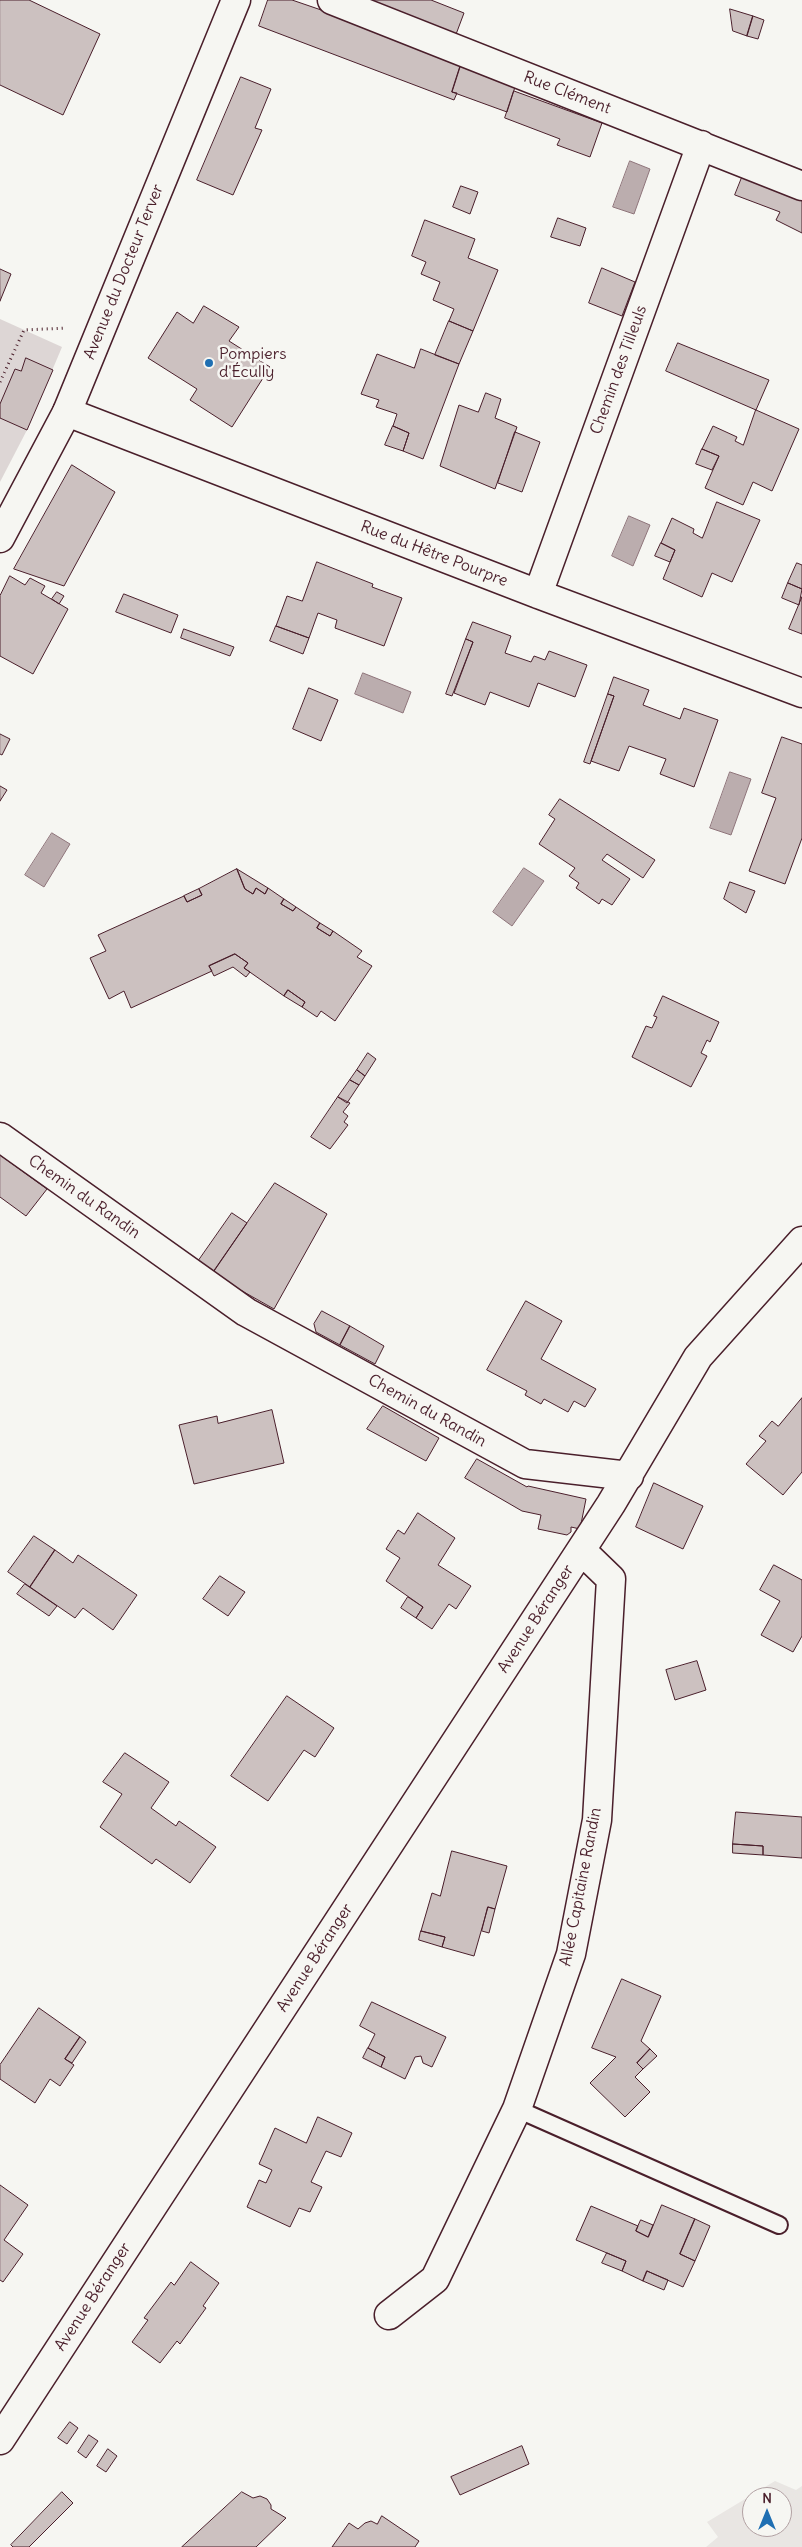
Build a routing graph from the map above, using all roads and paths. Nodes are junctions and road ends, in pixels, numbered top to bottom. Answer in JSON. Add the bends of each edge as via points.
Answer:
{"nodes":[{"id":1,"x":236,"y":0,"type":"edge"},
{"id":2,"x":332,"y":0,"type":"edge"},
{"id":3,"x":701,"y":145,"type":"junction"},
{"id":4,"x":802,"y":186,"type":"edge"},
{"id":5,"x":102,"y":327,"type":"junction"},
{"id":6,"x":0,"y":382,"type":"edge"},
{"id":7,"x":67,"y":412,"type":"junction"},
{"id":8,"x":0,"y":538,"type":"edge"},
{"id":9,"x":538,"y":594,"type":"junction"},
{"id":10,"x":802,"y":694,"type":"edge"},
{"id":11,"x":0,"y":1137,"type":"edge"},
{"id":12,"x":802,"y":1241,"type":"edge"},
{"id":13,"x":629,"y":1476,"type":"junction"},
{"id":14,"x":581,"y":1550,"type":"junction"},
{"id":15,"x":517,"y":2109,"type":"junction"},
{"id":16,"x":779,"y":2225,"type":"dead end"},
{"id":17,"x":389,"y":2315,"type":"dead end"},
{"id":18,"x":0,"y":2440,"type":"edge"}],
"edges":[{"from":1,"to":5,"type":"street","name":"Avenue du Docteur Terver"},
{"from":2,"to":3,"type":"street","name":"Rue Clément"},
{"from":3,"to":4,"type":"street","name":"Rue Clément"},
{"from":3,"to":9,"type":"street","name":"Chemin des Tilleuls"},
{"from":5,"to":6,"type":"path","via":[[24,330]]},
{"from":5,"to":7,"type":"street","name":"Avenue du Docteur Terver"},
{"from":7,"to":8,"type":"street","name":"Avenue du Docteur Terver"},
{"from":7,"to":9,"type":"street","name":"Rue du Hêtre Pourpre"},
{"from":9,"to":10,"type":"street","name":"Rue du Hêtre Pourpre"},
{"from":11,"to":13,"type":"street","name":"Chemin du Randin","via":[[246,1312],[525,1464]]},
{"from":12,"to":13,"type":"street","via":[[698,1357]]},
{"from":13,"to":14,"type":"street","name":"Avenue Béranger"},
{"from":14,"to":15,"type":"street","name":"Allée Capitaine Randin","via":[[611,1579],[597,1820],[571,1954]]},
{"from":14,"to":18,"type":"street","name":"Avenue Béranger"},
{"from":15,"to":16,"type":"lane"},
{"from":15,"to":17,"type":"street","name":"Allée Capitaine Randin","via":[[435,2279]]}]}
